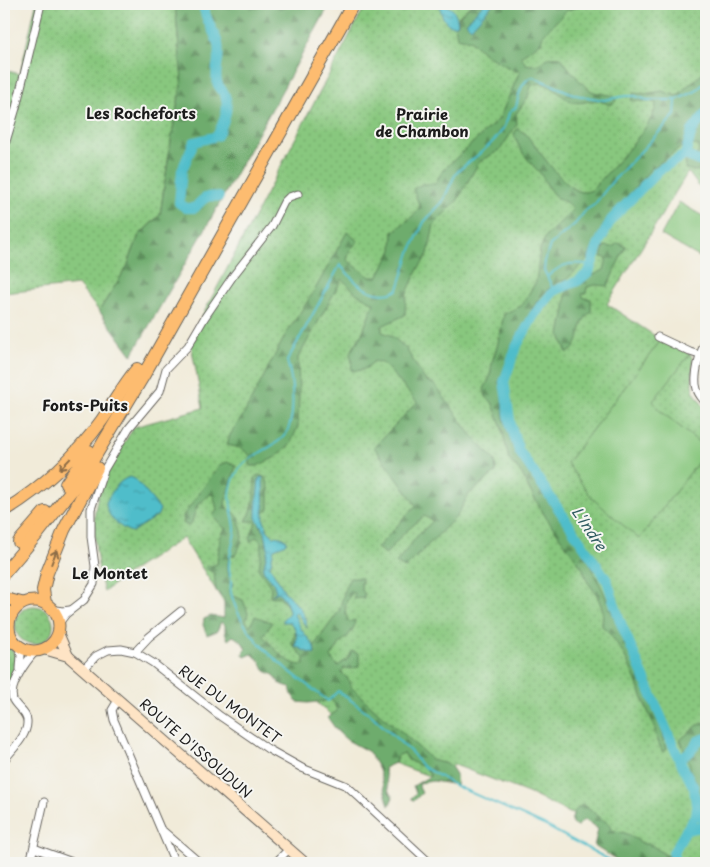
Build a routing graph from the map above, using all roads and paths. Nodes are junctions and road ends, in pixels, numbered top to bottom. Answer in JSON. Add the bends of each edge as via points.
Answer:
{"nodes":[{"id":1,"x":41,"y":4,"type":"edge"},
{"id":2,"x":344,"y":4,"type":"edge"},
{"id":3,"x":353,"y":4,"type":"edge"},
{"id":4,"x":4,"y":146,"type":"edge"},
{"id":5,"x":298,"y":194,"type":"dead end"},
{"id":6,"x":658,"y":337,"type":"dead end"},
{"id":7,"x":706,"y":341,"type":"edge"},
{"id":8,"x":703,"y":356,"type":"edge"},
{"id":9,"x":137,"y":369,"type":"junction"},
{"id":10,"x":131,"y":396,"type":"junction"},
{"id":11,"x":706,"y":403,"type":"edge"},
{"id":12,"x":4,"y":511,"type":"edge"},
{"id":13,"x":4,"y":560,"type":"edge"},
{"id":14,"x":4,"y":573,"type":"edge"},
{"id":15,"x":4,"y":600,"type":"edge"},
{"id":16,"x":23,"y":603,"type":"junction"},
{"id":17,"x":49,"y":606,"type":"junction"},
{"id":18,"x":74,"y":608,"type":"junction"},
{"id":19,"x":182,"y":611,"type":"dead end"},
{"id":20,"x":10,"y":617,"type":"junction"},
{"id":21,"x":58,"y":628,"type":"junction"},
{"id":22,"x":12,"y":643,"type":"edge"},
{"id":23,"x":40,"y":650,"type":"junction"},
{"id":24,"x":135,"y":652,"type":"junction"},
{"id":25,"x":70,"y":658,"type":"junction"},
{"id":26,"x":83,"y":670,"type":"junction"},
{"id":27,"x":20,"y":672,"type":"junction"},
{"id":28,"x":118,"y":700,"type":"junction"},
{"id":29,"x":4,"y":760,"type":"edge"},
{"id":30,"x":44,"y":802,"type":"dead end"},
{"id":31,"x":160,"y":829,"type":"junction"},
{"id":32,"x":34,"y":848,"type":"junction"},
{"id":33,"x":288,"y":849,"type":"junction"},
{"id":34,"x":30,"y":863,"type":"edge"},
{"id":35,"x":75,"y":863,"type":"edge"},
{"id":36,"x":175,"y":863,"type":"edge"},
{"id":37,"x":200,"y":863,"type":"edge"},
{"id":38,"x":275,"y":863,"type":"edge"},
{"id":39,"x":305,"y":863,"type":"edge"},
{"id":40,"x":430,"y":863,"type":"edge"}],
"edges":[{"from":1,"to":4,"type":"street"},
{"from":2,"to":9,"type":"highway"},
{"from":3,"to":10,"type":"highway"},
{"from":5,"to":18,"type":"street","via":[[284,202],[272,226],[233,276],[188,346],[166,369],[160,391],[129,428],[104,470],[91,509],[95,579],[89,594]]},
{"from":6,"to":8,"type":"street"},
{"from":7,"to":8,"type":"street"},
{"from":8,"to":11,"type":"street","via":[[696,387]]},
{"from":9,"to":12,"type":"highway","one_way":true,"via":[[103,419],[67,462],[37,490]]},
{"from":9,"to":13,"type":"highway","via":[[75,471]]},
{"from":10,"to":14,"type":"highway","via":[[85,473]]},
{"from":17,"to":10,"type":"highway","one_way":true,"via":[[43,590],[47,573],[64,530],[117,431]]},
{"from":15,"to":16,"type":"main road"},
{"from":15,"to":20,"type":"main road"},
{"from":16,"to":17,"type":"main road","via":[[34,600]]},
{"from":16,"to":20,"type":"main road"},
{"from":17,"to":18,"type":"street","via":[[62,611]]},
{"from":17,"to":21,"type":"main road"},
{"from":18,"to":21,"type":"street"},
{"from":19,"to":24,"type":"street"},
{"from":20,"to":22,"type":"main road"},
{"from":21,"to":23,"type":"main road","via":[[52,642]]},
{"from":21,"to":25,"type":"main road","name":"ROUTE D'ISSOUDUN"},
{"from":22,"to":23,"type":"main road","via":[[26,650]]},
{"from":22,"to":27,"type":"street","via":[[21,658]]},
{"from":23,"to":25,"type":"main road","name":"ROUTE D'ISSOUDUN"},
{"from":23,"to":27,"type":"street","via":[[27,660]]},
{"from":24,"to":26,"type":"street","name":"RUE DU MONTET","via":[[121,648],[108,650],[96,656]]},
{"from":24,"to":40,"type":"street","name":"RUE DU MONTET","via":[[268,749],[302,768],[347,786]]},
{"from":25,"to":26,"type":"main road","name":"ROUTE D'ISSOUDUN"},
{"from":26,"to":28,"type":"main road","name":"ROUTE D'ISSOUDUN"},
{"from":27,"to":29,"type":"street","via":[[13,696],[25,715],[27,725]]},
{"from":28,"to":31,"type":"street","via":[[112,710],[114,720]]},
{"from":28,"to":33,"type":"main road","name":"ROUTE D'ISSOUDUN"},
{"from":30,"to":32,"type":"street"},
{"from":31,"to":36,"type":"street"},
{"from":31,"to":37,"type":"street"},
{"from":32,"to":34,"type":"street"},
{"from":32,"to":35,"type":"street"},
{"from":33,"to":38,"type":"street"},
{"from":33,"to":39,"type":"main road","name":"ROUTE D'ISSOUDUN"}]}
